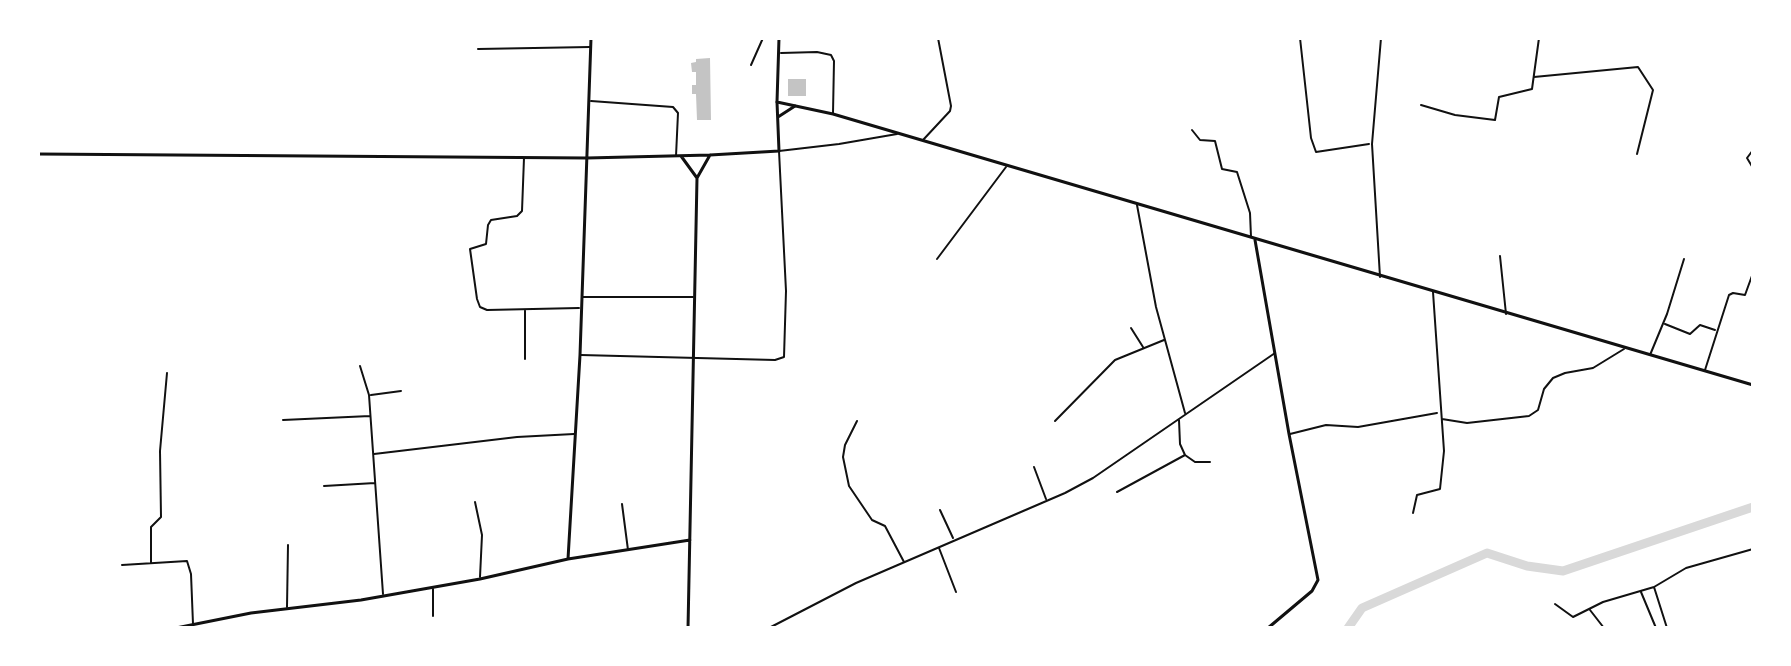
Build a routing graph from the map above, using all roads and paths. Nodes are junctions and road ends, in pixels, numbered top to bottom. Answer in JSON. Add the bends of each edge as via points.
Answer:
{"nodes":[{"id":1,"x":591,"y":38,"type":"edge"},
{"id":2,"x":763,"y":38,"type":"edge"},
{"id":3,"x":779,"y":38,"type":"edge"},
{"id":4,"x":938,"y":38,"type":"edge"},
{"id":5,"x":1300,"y":38,"type":"edge"},
{"id":6,"x":1381,"y":38,"type":"edge"},
{"id":7,"x":1539,"y":38,"type":"edge"},
{"id":8,"x":592,"y":47,"type":"junction"},
{"id":9,"x":478,"y":49,"type":"dead end"},
{"id":10,"x":780,"y":53,"type":"junction"},
{"id":11,"x":751,"y":65,"type":"dead end"},
{"id":12,"x":1534,"y":77,"type":"junction"},
{"id":13,"x":590,"y":101,"type":"junction"},
{"id":14,"x":777,"y":102,"type":"junction"},
{"id":15,"x":1421,"y":105,"type":"dead end"},
{"id":16,"x":795,"y":106,"type":"junction"},
{"id":17,"x":833,"y":114,"type":"junction"},
{"id":18,"x":778,"y":117,"type":"junction"},
{"id":19,"x":1192,"y":130,"type":"dead end"},
{"id":20,"x":898,"y":134,"type":"junction"},
{"id":21,"x":922,"y":141,"type":"junction"},
{"id":22,"x":1372,"y":144,"type":"junction"},
{"id":23,"x":1753,"y":150,"type":"edge"},
{"id":24,"x":779,"y":151,"type":"junction"},
{"id":25,"x":38,"y":154,"type":"edge"},
{"id":26,"x":1637,"y":154,"type":"dead end"},
{"id":27,"x":710,"y":155,"type":"junction"},
{"id":28,"x":679,"y":156,"type":"junction"},
{"id":29,"x":524,"y":158,"type":"junction"},
{"id":30,"x":587,"y":158,"type":"junction"},
{"id":31,"x":1007,"y":166,"type":"junction"},
{"id":32,"x":1753,"y":168,"type":"edge"},
{"id":33,"x":697,"y":178,"type":"junction"},
{"id":34,"x":1137,"y":204,"type":"junction"},
{"id":35,"x":1253,"y":239,"type":"junction"},
{"id":36,"x":1500,"y":256,"type":"dead end"},
{"id":37,"x":937,"y":259,"type":"dead end"},
{"id":38,"x":1684,"y":259,"type":"dead end"},
{"id":39,"x":1753,"y":273,"type":"edge"},
{"id":40,"x":1380,"y":277,"type":"junction"},
{"id":41,"x":1433,"y":292,"type":"junction"},
{"id":42,"x":582,"y":297,"type":"junction"},
{"id":43,"x":693,"y":297,"type":"junction"},
{"id":44,"x":580,"y":308,"type":"junction"},
{"id":45,"x":525,"y":309,"type":"junction"},
{"id":46,"x":1506,"y":314,"type":"junction"},
{"id":47,"x":1664,"y":324,"type":"junction"},
{"id":48,"x":1131,"y":328,"type":"dead end"},
{"id":49,"x":1716,"y":331,"type":"junction"},
{"id":50,"x":1164,"y":340,"type":"junction"},
{"id":51,"x":1143,"y":348,"type":"junction"},
{"id":52,"x":1626,"y":348,"type":"junction"},
{"id":53,"x":1275,"y":353,"type":"junction"},
{"id":54,"x":580,"y":355,"type":"junction"},
{"id":55,"x":1650,"y":355,"type":"junction"},
{"id":56,"x":693,"y":358,"type":"junction"},
{"id":57,"x":525,"y":359,"type":"dead end"},
{"id":58,"x":360,"y":366,"type":"dead end"},
{"id":59,"x":1705,"y":371,"type":"junction"},
{"id":60,"x":167,"y":373,"type":"dead end"},
{"id":61,"x":1753,"y":385,"type":"edge"},
{"id":62,"x":401,"y":391,"type":"dead end"},
{"id":63,"x":369,"y":395,"type":"junction"},
{"id":64,"x":1439,"y":413,"type":"junction"},
{"id":65,"x":1185,"y":414,"type":"junction"},
{"id":66,"x":371,"y":415,"type":"junction"},
{"id":67,"x":1179,"y":419,"type":"junction"},
{"id":68,"x":1441,"y":419,"type":"junction"},
{"id":69,"x":283,"y":420,"type":"dead end"},
{"id":70,"x":857,"y":421,"type":"dead end"},
{"id":71,"x":1055,"y":421,"type":"dead end"},
{"id":72,"x":575,"y":434,"type":"junction"},
{"id":73,"x":1289,"y":434,"type":"junction"},
{"id":74,"x":373,"y":454,"type":"junction"},
{"id":75,"x":1185,"y":455,"type":"junction"},
{"id":76,"x":1210,"y":462,"type":"dead end"},
{"id":77,"x":1034,"y":467,"type":"dead end"},
{"id":78,"x":376,"y":483,"type":"junction"},
{"id":79,"x":324,"y":486,"type":"dead end"},
{"id":80,"x":1117,"y":492,"type":"dead end"},
{"id":81,"x":1047,"y":501,"type":"junction"},
{"id":82,"x":475,"y":502,"type":"dead end"},
{"id":83,"x":622,"y":504,"type":"dead end"},
{"id":84,"x":940,"y":510,"type":"dead end"},
{"id":85,"x":1413,"y":513,"type":"dead end"},
{"id":86,"x":690,"y":540,"type":"junction"},
{"id":87,"x":954,"y":540,"type":"junction"},
{"id":88,"x":288,"y":545,"type":"dead end"},
{"id":89,"x":939,"y":546,"type":"junction"},
{"id":90,"x":1752,"y":549,"type":"edge"},
{"id":91,"x":628,"y":550,"type":"junction"},
{"id":92,"x":1753,"y":555,"type":"edge"},
{"id":93,"x":568,"y":559,"type":"junction"},
{"id":94,"x":904,"y":562,"type":"junction"},
{"id":95,"x":151,"y":563,"type":"junction"},
{"id":96,"x":122,"y":565,"type":"dead end"},
{"id":97,"x":480,"y":579,"type":"junction"},
{"id":98,"x":433,"y":586,"type":"junction"},
{"id":99,"x":1654,"y":587,"type":"junction"},
{"id":100,"x":1641,"y":591,"type":"junction"},
{"id":101,"x":956,"y":592,"type":"dead end"},
{"id":102,"x":383,"y":596,"type":"junction"},
{"id":103,"x":1555,"y":604,"type":"dead end"},
{"id":104,"x":287,"y":608,"type":"junction"},
{"id":105,"x":1589,"y":608,"type":"junction"},
{"id":106,"x":433,"y":616,"type":"dead end"},
{"id":107,"x":778,"y":623,"type":"junction"},
{"id":108,"x":193,"y":625,"type":"junction"},
{"id":109,"x":176,"y":628,"type":"edge"},
{"id":110,"x":688,"y":628,"type":"edge"},
{"id":111,"x":769,"y":628,"type":"edge"},
{"id":112,"x":780,"y":628,"type":"edge"},
{"id":113,"x":1268,"y":628,"type":"edge"},
{"id":114,"x":1604,"y":628,"type":"edge"},
{"id":115,"x":1656,"y":628,"type":"edge"},
{"id":116,"x":1667,"y":628,"type":"edge"}],
"edges":[{"from":1,"to":8,"type":"street"},
{"from":2,"to":11,"type":"street"},
{"from":3,"to":10,"type":"street"},
{"from":4,"to":21,"type":"street","via":[[951,106]]},
{"from":5,"to":22,"type":"street","via":[[1316,152]]},
{"from":6,"to":22,"type":"street"},
{"from":7,"to":12,"type":"street"},
{"from":8,"to":9,"type":"street"},
{"from":8,"to":13,"type":"street"},
{"from":10,"to":14,"type":"street"},
{"from":10,"to":17,"type":"street","via":[[831,55]]},
{"from":12,"to":15,"type":"street","via":[[1530,91],[1499,97],[1493,121]]},
{"from":12,"to":26,"type":"street","via":[[1638,67],[1653,90]]},
{"from":13,"to":28,"type":"street","via":[[673,107],[678,113]]},
{"from":13,"to":30,"type":"street"},
{"from":14,"to":16,"type":"street"},
{"from":14,"to":18,"type":"street"},
{"from":16,"to":17,"type":"street"},
{"from":16,"to":18,"type":"street"},
{"from":17,"to":20,"type":"street"},
{"from":18,"to":24,"type":"street"},
{"from":19,"to":35,"type":"street","via":[[1200,140],[1215,141],[1222,169],[1237,172]]},
{"from":20,"to":21,"type":"street"},
{"from":20,"to":24,"type":"street"},
{"from":21,"to":31,"type":"street"},
{"from":22,"to":40,"type":"street"},
{"from":23,"to":32,"type":"street","via":[[1747,158]]},
{"from":24,"to":27,"type":"street"},
{"from":24,"to":56,"type":"street","via":[[784,357]]},
{"from":25,"to":29,"type":"street"},
{"from":27,"to":28,"type":"street"},
{"from":27,"to":33,"type":"street"},
{"from":28,"to":30,"type":"street"},
{"from":28,"to":33,"type":"street"},
{"from":29,"to":30,"type":"street"},
{"from":29,"to":45,"type":"street","via":[[522,211],[489,222],[486,244],[470,249],[481,309]]},
{"from":30,"to":42,"type":"street"},
{"from":31,"to":34,"type":"street"},
{"from":31,"to":37,"type":"street"},
{"from":33,"to":43,"type":"street"},
{"from":34,"to":35,"type":"street"},
{"from":34,"to":50,"type":"street"},
{"from":35,"to":40,"type":"street"},
{"from":35,"to":53,"type":"street"},
{"from":36,"to":46,"type":"street"},
{"from":38,"to":47,"type":"street"},
{"from":39,"to":49,"type":"street","via":[[1745,295],[1729,295]]},
{"from":40,"to":41,"type":"street"},
{"from":41,"to":46,"type":"street"},
{"from":41,"to":64,"type":"street"},
{"from":42,"to":43,"type":"street"},
{"from":42,"to":44,"type":"street"},
{"from":43,"to":56,"type":"street"},
{"from":44,"to":45,"type":"street"},
{"from":44,"to":54,"type":"street"},
{"from":45,"to":57,"type":"street"},
{"from":46,"to":52,"type":"street"},
{"from":47,"to":49,"type":"street","via":[[1690,334],[1700,325]]},
{"from":47,"to":55,"type":"street"},
{"from":48,"to":51,"type":"street"},
{"from":49,"to":59,"type":"street"},
{"from":50,"to":51,"type":"street"},
{"from":50,"to":65,"type":"street"},
{"from":51,"to":71,"type":"street","via":[[1111,363]]},
{"from":52,"to":55,"type":"street"},
{"from":52,"to":68,"type":"street","via":[[1593,368],[1553,378],[1538,410],[1529,416],[1467,423]]},
{"from":53,"to":65,"type":"street"},
{"from":53,"to":73,"type":"street"},
{"from":54,"to":56,"type":"street"},
{"from":54,"to":72,"type":"street"},
{"from":55,"to":59,"type":"street"},
{"from":56,"to":86,"type":"street"},
{"from":58,"to":63,"type":"street"},
{"from":59,"to":61,"type":"street"},
{"from":60,"to":95,"type":"street","via":[[161,517],[152,526]]},
{"from":62,"to":63,"type":"street"},
{"from":63,"to":66,"type":"street"},
{"from":64,"to":68,"type":"street"},
{"from":64,"to":73,"type":"street"},
{"from":65,"to":67,"type":"street"},
{"from":66,"to":69,"type":"street"},
{"from":66,"to":74,"type":"street"},
{"from":67,"to":75,"type":"street"},
{"from":67,"to":81,"type":"street","via":[[1108,469]]},
{"from":68,"to":85,"type":"street","via":[[1440,488],[1417,495]]},
{"from":70,"to":94,"type":"street","via":[[843,457],[849,486],[872,520],[885,526]]},
{"from":72,"to":74,"type":"street"},
{"from":72,"to":93,"type":"street"},
{"from":73,"to":113,"type":"street","via":[[1318,580]]},
{"from":74,"to":78,"type":"street"},
{"from":75,"to":76,"type":"street","via":[[1195,462]]},
{"from":75,"to":80,"type":"street"},
{"from":77,"to":81,"type":"street"},
{"from":78,"to":79,"type":"street"},
{"from":78,"to":102,"type":"street"},
{"from":81,"to":87,"type":"street"},
{"from":82,"to":97,"type":"street","via":[[481,530]]},
{"from":83,"to":91,"type":"street"},
{"from":84,"to":87,"type":"street"},
{"from":86,"to":91,"type":"street"},
{"from":86,"to":110,"type":"street"},
{"from":87,"to":89,"type":"street"},
{"from":88,"to":104,"type":"street"},
{"from":89,"to":94,"type":"street"},
{"from":89,"to":101,"type":"street"},
{"from":90,"to":92,"type":"street"},
{"from":90,"to":99,"type":"street","via":[[1686,568]]},
{"from":91,"to":93,"type":"street"},
{"from":93,"to":97,"type":"street"},
{"from":94,"to":107,"type":"street"},
{"from":95,"to":96,"type":"street"},
{"from":95,"to":108,"type":"street","via":[[187,561]]},
{"from":97,"to":98,"type":"street"},
{"from":98,"to":102,"type":"street"},
{"from":98,"to":106,"type":"street"},
{"from":99,"to":100,"type":"street"},
{"from":99,"to":116,"type":"street"},
{"from":100,"to":105,"type":"street"},
{"from":100,"to":115,"type":"street"},
{"from":102,"to":104,"type":"street"},
{"from":103,"to":105,"type":"street","via":[[1572,617]]},
{"from":104,"to":108,"type":"street"},
{"from":105,"to":114,"type":"street"},
{"from":107,"to":111,"type":"street"},
{"from":107,"to":112,"type":"street"},
{"from":108,"to":109,"type":"street"}]}
